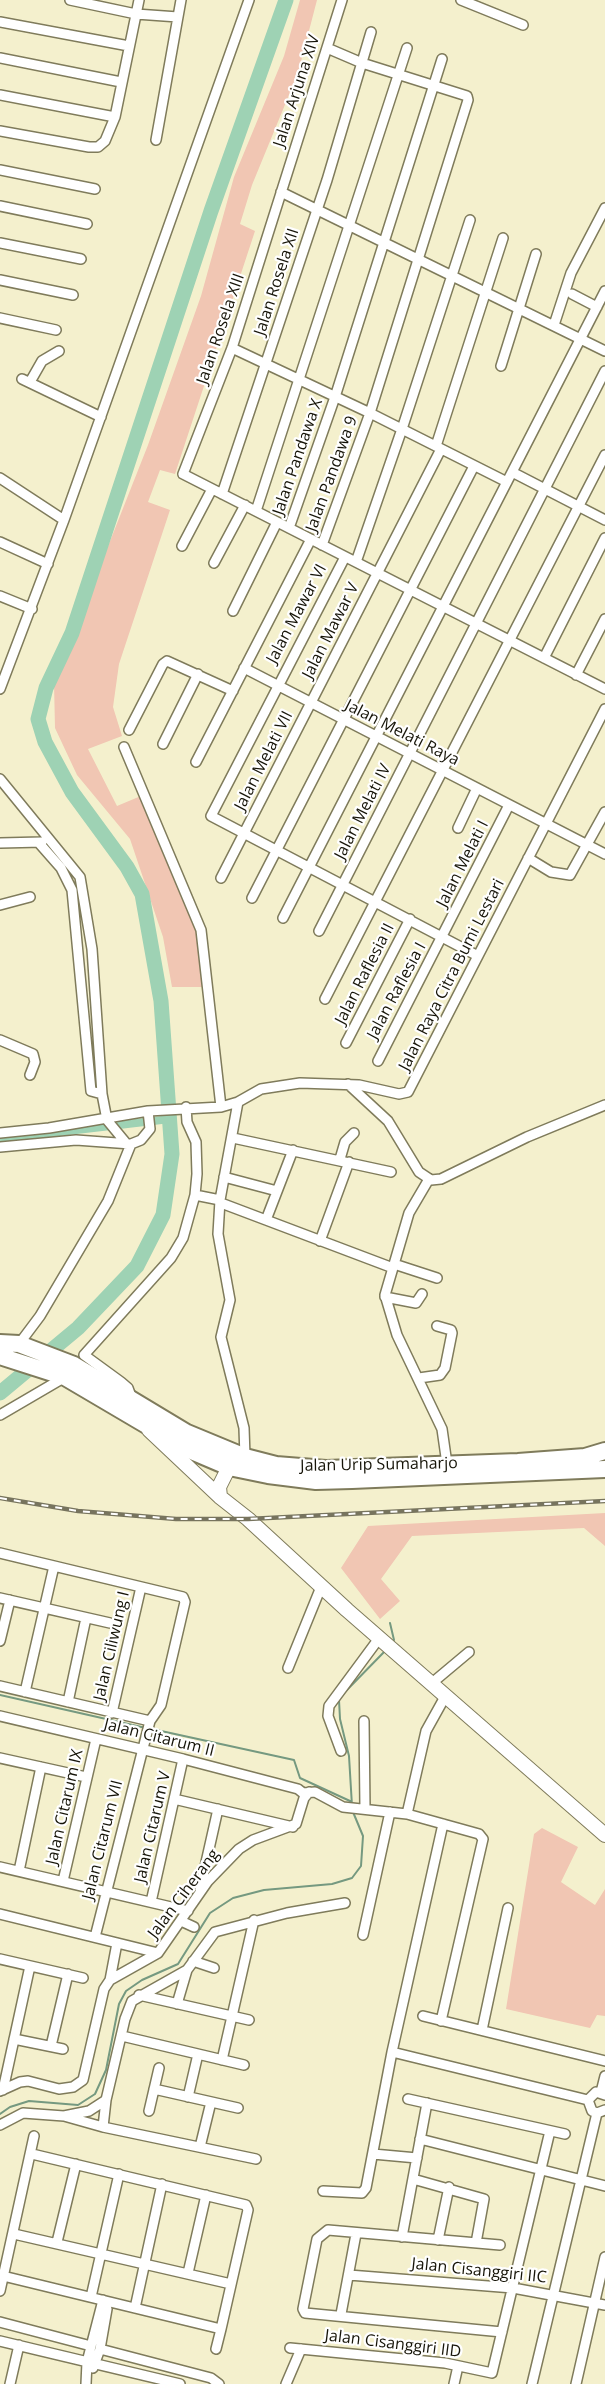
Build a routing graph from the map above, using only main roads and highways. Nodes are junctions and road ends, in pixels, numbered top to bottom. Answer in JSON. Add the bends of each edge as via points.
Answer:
{"nodes":[{"id":1,"x":0,"y":1343,"type":"edge"},
{"id":2,"x":15,"y":1351,"type":"edge"},
{"id":3,"x":65,"y":1372,"type":"junction"},
{"id":4,"x":605,"y":1452,"type":"edge"},
{"id":5,"x":605,"y":1469,"type":"edge"}],
"edges":[{"from":1,"to":2,"type":"highway","name":"Jalan Urip Sumaharjo"},
{"from":2,"to":3,"type":"highway","name":"Jalan Urip Sumaharjo"},
{"from":3,"to":4,"type":"highway","name":"Jalan Urip Sumaharjo","via":[[132,1399],[187,1432],[245,1457],[276,1465],[326,1468],[559,1460]]},
{"from":3,"to":5,"type":"highway","name":"Jalan Urip Sumaharjo","via":[[189,1450],[229,1467],[268,1475],[316,1481]]}]}
